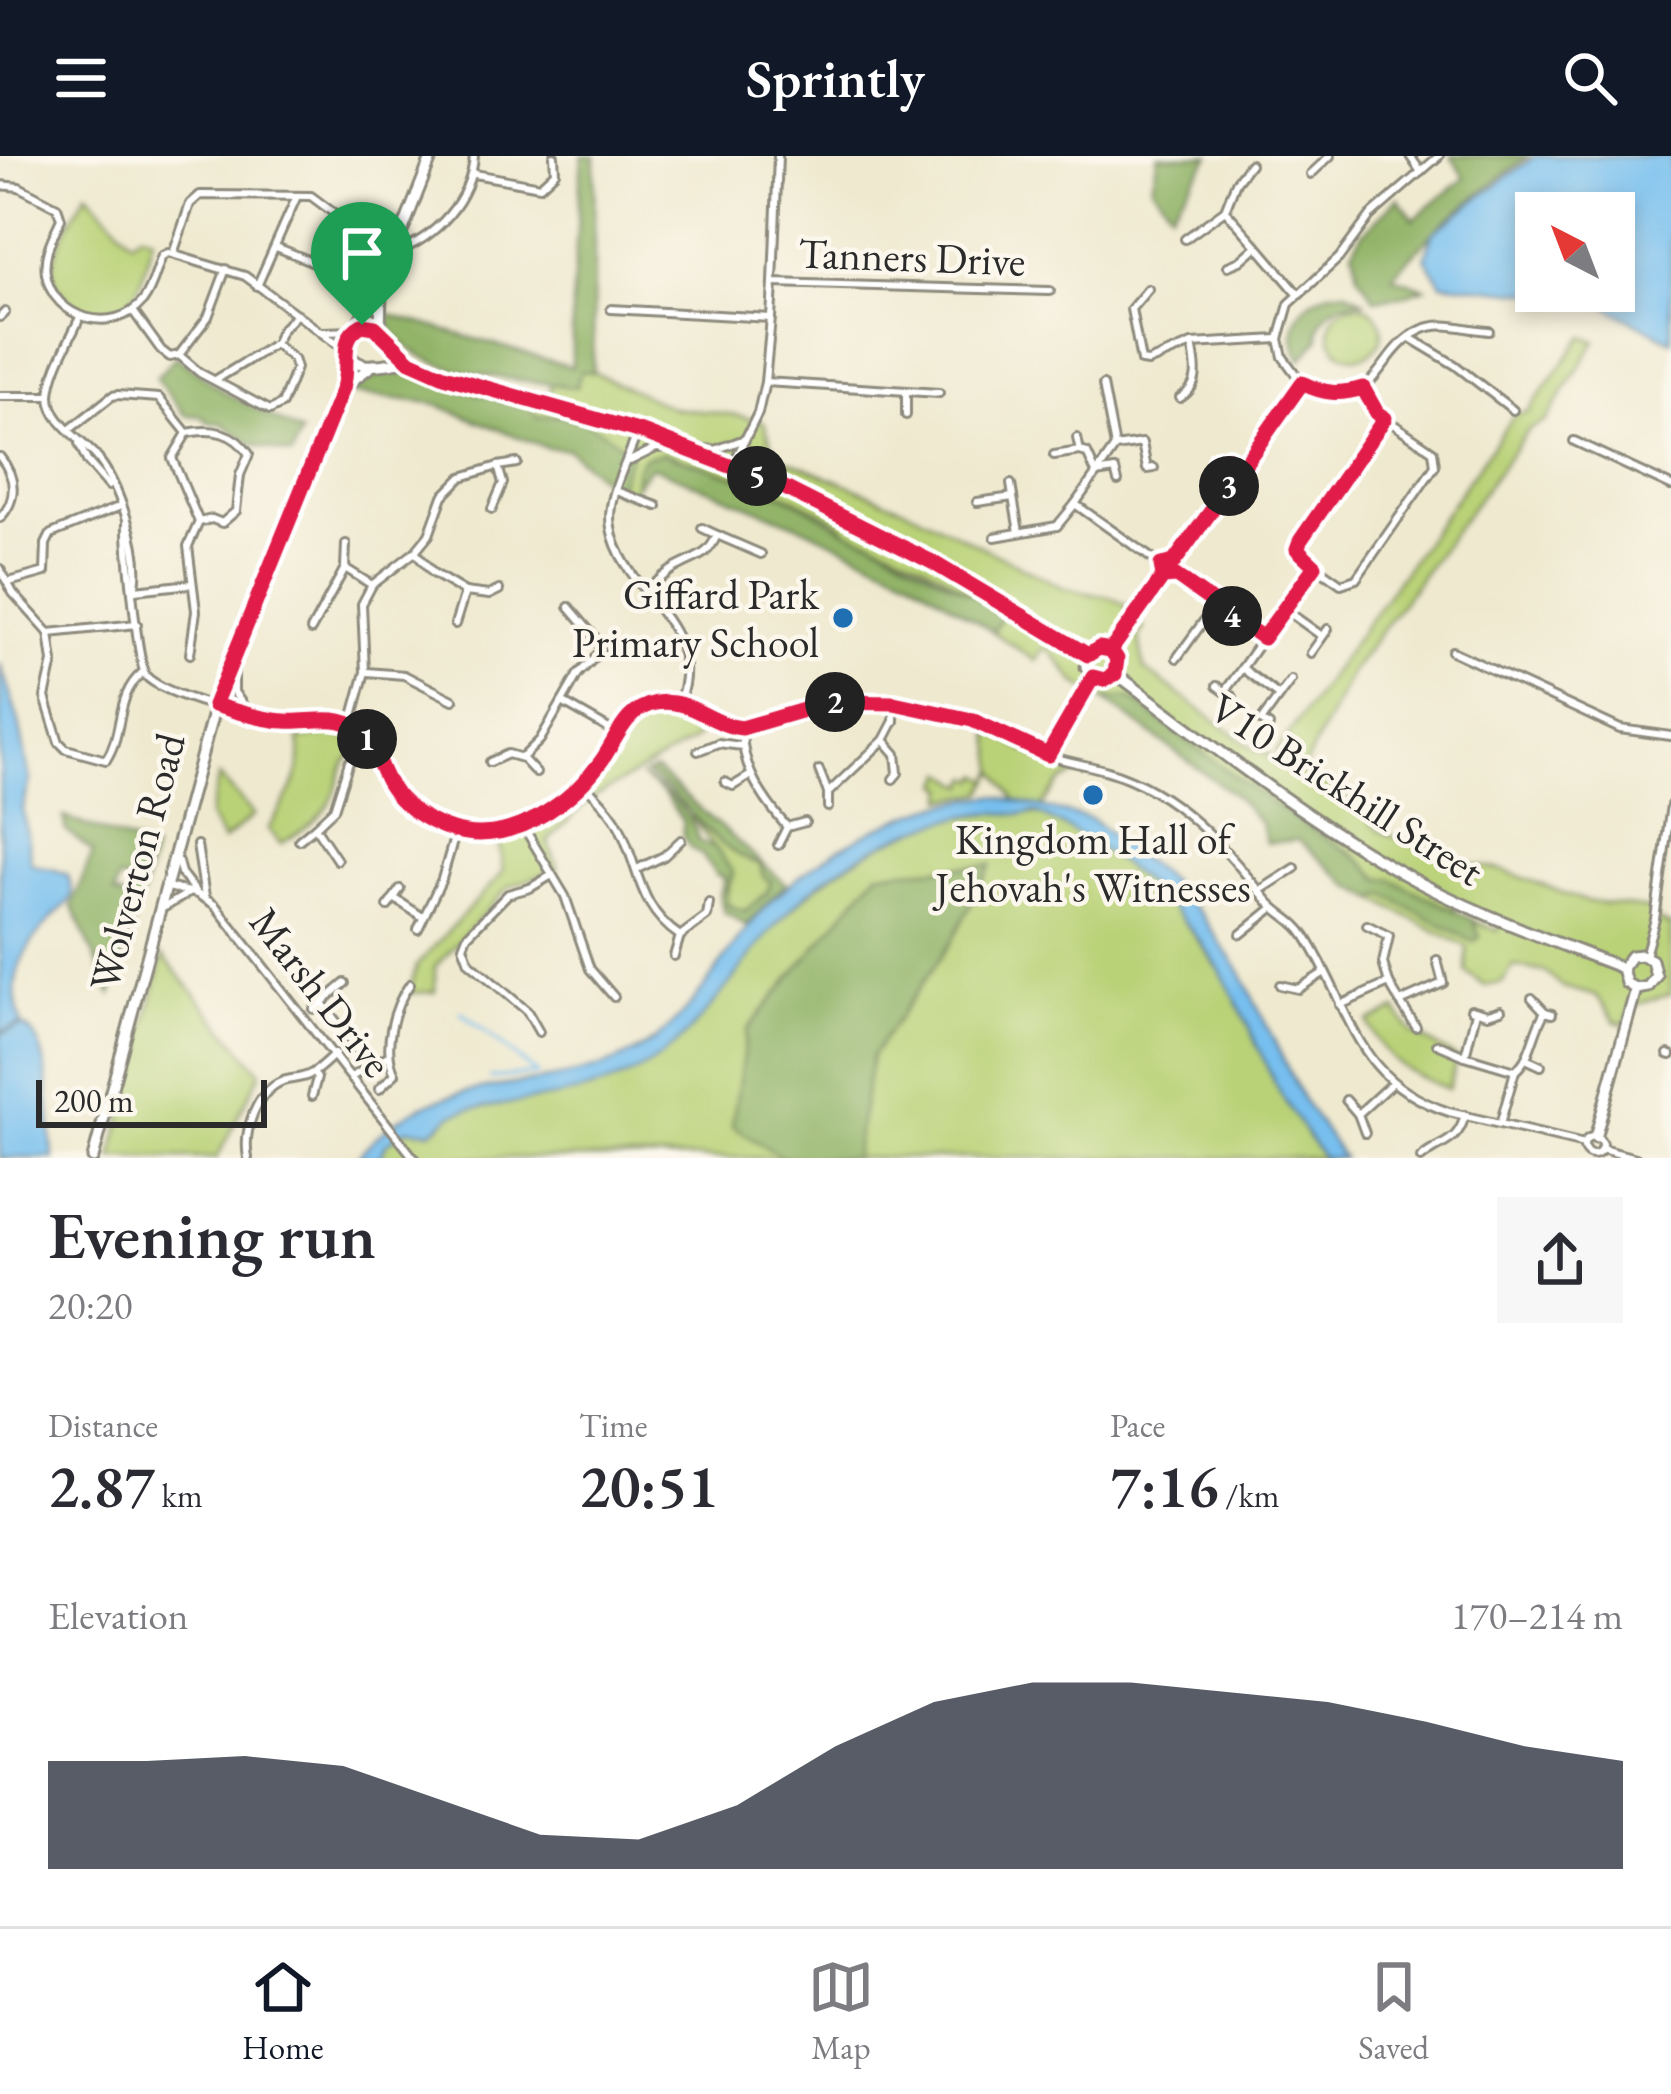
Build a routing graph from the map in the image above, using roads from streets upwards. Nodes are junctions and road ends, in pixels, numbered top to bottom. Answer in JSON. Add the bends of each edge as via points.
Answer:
{"nodes":[{"id":1,"x":432,"y":156,"type":"edge"},
{"id":2,"x":474,"y":156,"type":"edge"},
{"id":3,"x":554,"y":156,"type":"edge"},
{"id":4,"x":778,"y":156,"type":"edge"},
{"id":5,"x":1330,"y":156,"type":"edge"},
{"id":6,"x":1410,"y":156,"type":"edge"},
{"id":7,"x":1439,"y":156,"type":"edge"},
{"id":8,"x":1250,"y":164,"type":"dead end"},
{"id":9,"x":1421,"y":172,"type":"junction"},
{"id":10,"x":472,"y":173,"type":"junction"},
{"id":11,"x":1311,"y":174,"type":"dead end"},
{"id":12,"x":0,"y":185,"type":"edge"},
{"id":13,"x":297,"y":196,"type":"junction"},
{"id":14,"x":1225,"y":210,"type":"junction"},
{"id":15,"x":1185,"y":238,"type":"dead end"},
{"id":16,"x":1257,"y":246,"type":"junction"},
{"id":17,"x":276,"y":247,"type":"junction"},
{"id":18,"x":395,"y":252,"type":"junction"},
{"id":19,"x":173,"y":254,"type":"junction"},
{"id":20,"x":1228,"y":266,"type":"dead end"},
{"id":21,"x":227,"y":268,"type":"junction"},
{"id":22,"x":383,"y":280,"type":"junction"},
{"id":23,"x":773,"y":284,"type":"junction"},
{"id":24,"x":256,"y":286,"type":"junction"},
{"id":25,"x":1148,"y":289,"type":"dead end"},
{"id":26,"x":1050,"y":291,"type":"dead end"},
{"id":27,"x":1298,"y":293,"type":"junction"},
{"id":28,"x":610,"y":309,"type":"dead end"},
{"id":29,"x":133,"y":311,"type":"junction"},
{"id":30,"x":297,"y":314,"type":"junction"},
{"id":31,"x":80,"y":317,"type":"junction"},
{"id":32,"x":771,"y":318,"type":"junction"},
{"id":33,"x":354,"y":329,"type":"junction"},
{"id":34,"x":1489,"y":331,"type":"dead end"},
{"id":35,"x":320,"y":332,"type":"junction"},
{"id":36,"x":382,"y":332,"type":"junction"},
{"id":37,"x":1279,"y":338,"type":"junction"},
{"id":38,"x":1410,"y":338,"type":"junction"},
{"id":39,"x":275,"y":344,"type":"junction"},
{"id":40,"x":1192,"y":344,"type":"junction"},
{"id":41,"x":347,"y":352,"type":"junction"},
{"id":42,"x":179,"y":355,"type":"junction"},
{"id":43,"x":410,"y":361,"type":"junction"},
{"id":44,"x":375,"y":364,"type":"junction"},
{"id":45,"x":217,"y":380,"type":"junction"},
{"id":46,"x":765,"y":382,"type":"junction"},
{"id":47,"x":1302,"y":383,"type":"junction"},
{"id":48,"x":1103,"y":385,"type":"dead end"},
{"id":49,"x":343,"y":388,"type":"junction"},
{"id":50,"x":1363,"y":388,"type":"junction"},
{"id":51,"x":906,"y":393,"type":"junction"},
{"id":52,"x":938,"y":393,"type":"dead end"},
{"id":53,"x":0,"y":396,"type":"edge"},
{"id":54,"x":50,"y":396,"type":"junction"},
{"id":55,"x":1180,"y":398,"type":"dead end"},
{"id":56,"x":1513,"y":410,"type":"dead end"},
{"id":57,"x":906,"y":416,"type":"dead end"},
{"id":58,"x":1385,"y":418,"type":"junction"},
{"id":59,"x":69,"y":430,"type":"junction"},
{"id":60,"x":638,"y":430,"type":"junction"},
{"id":61,"x":187,"y":433,"type":"junction"},
{"id":62,"x":1077,"y":438,"type":"dead end"},
{"id":63,"x":745,"y":439,"type":"junction"},
{"id":64,"x":1574,"y":441,"type":"dead end"},
{"id":65,"x":684,"y":447,"type":"junction"},
{"id":66,"x":1115,"y":447,"type":"junction"},
{"id":67,"x":1080,"y":452,"type":"junction"},
{"id":68,"x":1054,"y":455,"type":"dead end"},
{"id":69,"x":0,"y":458,"type":"edge"},
{"id":70,"x":518,"y":463,"type":"dead end"},
{"id":71,"x":627,"y":463,"type":"junction"},
{"id":72,"x":498,"y":466,"type":"junction"},
{"id":73,"x":732,"y":466,"type":"junction"},
{"id":74,"x":1154,"y":468,"type":"dead end"},
{"id":75,"x":1242,"y":468,"type":"junction"},
{"id":76,"x":1096,"y":473,"type":"junction"},
{"id":77,"x":1118,"y":481,"type":"dead end"},
{"id":78,"x":1011,"y":484,"type":"dead end"},
{"id":79,"x":1230,"y":485,"type":"junction"},
{"id":80,"x":1671,"y":486,"type":"edge"},
{"id":81,"x":616,"y":490,"type":"junction"},
{"id":82,"x":1013,"y":496,"type":"junction"},
{"id":83,"x":977,"y":502,"type":"dead end"},
{"id":84,"x":1075,"y":504,"type":"junction"},
{"id":85,"x":121,"y":506,"type":"junction"},
{"id":86,"x":657,"y":506,"type":"dead end"},
{"id":87,"x":492,"y":509,"type":"dead end"},
{"id":88,"x":0,"y":518,"type":"edge"},
{"id":89,"x":199,"y":522,"type":"junction"},
{"id":90,"x":702,"y":528,"type":"dead end"},
{"id":91,"x":1019,"y":532,"type":"junction"},
{"id":92,"x":717,"y":535,"type":"junction"},
{"id":93,"x":995,"y":537,"type":"dead end"},
{"id":94,"x":346,"y":544,"type":"dead end"},
{"id":95,"x":415,"y":552,"type":"junction"},
{"id":96,"x":761,"y":554,"type":"dead end"},
{"id":97,"x":1174,"y":562,"type":"junction"},
{"id":98,"x":1161,"y":565,"type":"junction"},
{"id":99,"x":1315,"y":566,"type":"junction"},
{"id":100,"x":345,"y":568,"type":"junction"},
{"id":101,"x":0,"y":569,"type":"edge"},
{"id":102,"x":1176,"y":576,"type":"junction"},
{"id":103,"x":1163,"y":577,"type":"junction"},
{"id":104,"x":9,"y":582,"type":"junction"},
{"id":105,"x":191,"y":584,"type":"junction"},
{"id":106,"x":372,"y":585,"type":"junction"},
{"id":107,"x":135,"y":590,"type":"junction"},
{"id":108,"x":499,"y":590,"type":"dead end"},
{"id":109,"x":646,"y":591,"type":"junction"},
{"id":110,"x":465,"y":592,"type":"junction"},
{"id":111,"x":1216,"y":604,"type":"junction"},
{"id":112,"x":569,"y":607,"type":"dead end"},
{"id":113,"x":1284,"y":608,"type":"junction"},
{"id":114,"x":137,"y":624,"type":"junction"},
{"id":115,"x":455,"y":624,"type":"dead end"},
{"id":116,"x":311,"y":630,"type":"dead end"},
{"id":117,"x":49,"y":633,"type":"junction"},
{"id":118,"x":1263,"y":638,"type":"junction"},
{"id":119,"x":236,"y":644,"type":"junction"},
{"id":120,"x":1111,"y":650,"type":"junction"},
{"id":121,"x":1452,"y":651,"type":"dead end"},
{"id":122,"x":1311,"y":653,"type":"dead end"},
{"id":123,"x":190,"y":654,"type":"dead end"},
{"id":124,"x":1088,"y":655,"type":"junction"},
{"id":125,"x":1177,"y":658,"type":"dead end"},
{"id":126,"x":1242,"y":668,"type":"junction"},
{"id":127,"x":143,"y":672,"type":"junction"},
{"id":128,"x":365,"y":672,"type":"junction"},
{"id":129,"x":1115,"y":674,"type":"junction"},
{"id":130,"x":1093,"y":677,"type":"junction"},
{"id":131,"x":1291,"y":680,"type":"dead end"},
{"id":132,"x":1279,"y":696,"type":"junction"},
{"id":133,"x":1233,"y":697,"type":"dead end"},
{"id":134,"x":453,"y":700,"type":"dead end"},
{"id":135,"x":562,"y":702,"type":"junction"},
{"id":136,"x":679,"y":702,"type":"junction"},
{"id":137,"x":894,"y":703,"type":"junction"},
{"id":138,"x":214,"y":705,"type":"junction"},
{"id":139,"x":250,"y":715,"type":"junction"},
{"id":140,"x":351,"y":723,"type":"junction"},
{"id":141,"x":1269,"y":726,"type":"dead end"},
{"id":142,"x":742,"y":728,"type":"junction"},
{"id":143,"x":617,"y":733,"type":"junction"},
{"id":144,"x":1671,"y":736,"type":"edge"},
{"id":145,"x":884,"y":740,"type":"junction"},
{"id":146,"x":742,"y":746,"type":"junction"},
{"id":147,"x":374,"y":747,"type":"junction"},
{"id":148,"x":698,"y":751,"type":"dead end"},
{"id":149,"x":1048,"y":755,"type":"junction"},
{"id":150,"x":522,"y":758,"type":"junction"},
{"id":151,"x":490,"y":762,"type":"dead end"},
{"id":152,"x":819,"y":770,"type":"dead end"},
{"id":153,"x":536,"y":773,"type":"dead end"},
{"id":154,"x":751,"y":775,"type":"junction"},
{"id":155,"x":893,"y":779,"type":"dead end"},
{"id":156,"x":582,"y":782,"type":"junction"},
{"id":157,"x":725,"y":782,"type":"dead end"},
{"id":158,"x":828,"y":793,"type":"junction"},
{"id":159,"x":1671,"y":805,"type":"edge"},
{"id":160,"x":828,"y":807,"type":"dead end"},
{"id":161,"x":806,"y":822,"type":"dead end"},
{"id":162,"x":524,"y":826,"type":"junction"},
{"id":163,"x":787,"y":826,"type":"junction"},
{"id":164,"x":314,"y":827,"type":"junction"},
{"id":165,"x":456,"y":831,"type":"junction"},
{"id":166,"x":177,"y":839,"type":"junction"},
{"id":167,"x":299,"y":840,"type":"dead end"},
{"id":168,"x":681,"y":840,"type":"dead end"},
{"id":169,"x":778,"y":844,"type":"dead end"},
{"id":170,"x":197,"y":845,"type":"dead end"},
{"id":171,"x":338,"y":860,"type":"dead end"},
{"id":172,"x":1295,"y":868,"type":"dead end"},
{"id":173,"x":637,"y":869,"type":"junction"},
{"id":174,"x":552,"y":875,"type":"junction"},
{"id":175,"x":165,"y":886,"type":"junction"},
{"id":176,"x":400,"y":889,"type":"dead end"},
{"id":177,"x":1259,"y":890,"type":"junction"},
{"id":178,"x":201,"y":895,"type":"junction"},
{"id":179,"x":394,"y":898,"type":"junction"},
{"id":180,"x":709,"y":903,"type":"dead end"},
{"id":181,"x":388,"y":906,"type":"dead end"},
{"id":182,"x":1273,"y":908,"type":"junction"},
{"id":183,"x":422,"y":916,"type":"junction"},
{"id":184,"x":156,"y":919,"type":"junction"},
{"id":185,"x":1367,"y":925,"type":"dead end"},
{"id":186,"x":418,"y":929,"type":"dead end"},
{"id":187,"x":683,"y":933,"type":"junction"},
{"id":188,"x":1241,"y":934,"type":"dead end"},
{"id":189,"x":674,"y":956,"type":"dead end"},
{"id":190,"x":1645,"y":956,"type":"junction"},
{"id":191,"x":1437,"y":960,"type":"dead end"},
{"id":192,"x":1622,"y":968,"type":"junction"},
{"id":193,"x":1325,"y":972,"type":"junction"},
{"id":194,"x":1656,"y":976,"type":"junction"},
{"id":195,"x":1671,"y":979,"type":"edge"},
{"id":196,"x":345,"y":983,"type":"dead end"},
{"id":197,"x":1389,"y":983,"type":"junction"},
{"id":198,"x":410,"y":984,"type":"dead end"},
{"id":199,"x":1280,"y":985,"type":"dead end"},
{"id":200,"x":1636,"y":989,"type":"junction"},
{"id":201,"x":614,"y":997,"type":"dead end"},
{"id":202,"x":1532,"y":998,"type":"dead end"},
{"id":203,"x":1400,"y":1003,"type":"junction"},
{"id":204,"x":323,"y":1004,"type":"junction"},
{"id":205,"x":1340,"y":1005,"type":"junction"},
{"id":206,"x":314,"y":1009,"type":"dead end"},
{"id":207,"x":1501,"y":1010,"type":"dead end"},
{"id":208,"x":1416,"y":1027,"type":"dead end"},
{"id":209,"x":539,"y":1032,"type":"dead end"},
{"id":210,"x":1437,"y":1045,"type":"dead end"},
{"id":211,"x":335,"y":1054,"type":"junction"},
{"id":212,"x":1465,"y":1056,"type":"junction"},
{"id":213,"x":386,"y":1058,"type":"junction"},
{"id":214,"x":1528,"y":1060,"type":"junction"},
{"id":215,"x":369,"y":1065,"type":"junction"},
{"id":216,"x":1541,"y":1066,"type":"dead end"},
{"id":217,"x":1515,"y":1071,"type":"junction"},
{"id":218,"x":313,"y":1073,"type":"junction"},
{"id":219,"x":352,"y":1077,"type":"junction"},
{"id":220,"x":1392,"y":1082,"type":"junction"},
{"id":221,"x":379,"y":1089,"type":"dead end"},
{"id":222,"x":312,"y":1096,"type":"dead end"},
{"id":223,"x":1346,"y":1100,"type":"dead end"},
{"id":224,"x":1358,"y":1114,"type":"junction"},
{"id":225,"x":1465,"y":1115,"type":"junction"},
{"id":226,"x":1501,"y":1123,"type":"junction"},
{"id":227,"x":1365,"y":1133,"type":"dead end"},
{"id":228,"x":1589,"y":1141,"type":"junction"},
{"id":229,"x":1601,"y":1149,"type":"junction"},
{"id":230,"x":1589,"y":1156,"type":"edge"},
{"id":231,"x":93,"y":1158,"type":"edge"},
{"id":232,"x":248,"y":1158,"type":"edge"},
{"id":233,"x":414,"y":1158,"type":"edge"},
{"id":234,"x":1421,"y":1158,"type":"edge"},
{"id":235,"x":1636,"y":1158,"type":"edge"}],
"edges":[{"from":1,"to":18,"type":"street"},
{"from":2,"to":10,"type":"street"},
{"from":3,"to":10,"type":"street","via":[[555,172],[540,186]]},
{"from":4,"to":23,"type":"street","name":"Tanners Drive"},
{"from":5,"to":11,"type":"street"},
{"from":6,"to":9,"type":"street"},
{"from":7,"to":9,"type":"street"},
{"from":8,"to":14,"type":"street"},
{"from":9,"to":27,"type":"street"},
{"from":10,"to":18,"type":"street","via":[[452,212]]},
{"from":12,"to":31,"type":"street","via":[[57,207],[46,275],[63,307]]},
{"from":13,"to":17,"type":"street"},
{"from":13,"to":17,"type":"street","via":[[311,196],[345,226],[321,265]]},
{"from":13,"to":19,"type":"street","via":[[195,197]]},
{"from":14,"to":15,"type":"street"},
{"from":14,"to":16,"type":"street"},
{"from":16,"to":20,"type":"street"},
{"from":16,"to":27,"type":"street"},
{"from":17,"to":24,"type":"street"},
{"from":18,"to":22,"type":"street"},
{"from":19,"to":21,"type":"street"},
{"from":19,"to":29,"type":"street","via":[[161,256],[150,291]]},
{"from":21,"to":24,"type":"street"},
{"from":21,"to":42,"type":"street","via":[[208,317]]},
{"from":22,"to":33,"type":"street"},
{"from":22,"to":36,"type":"street"},
{"from":23,"to":26,"type":"street","name":"Tanners Drive"},
{"from":23,"to":32,"type":"street","name":"Tanners Drive"},
{"from":24,"to":30,"type":"street"},
{"from":25,"to":40,"type":"street","via":[[1131,309],[1141,361]]},
{"from":27,"to":37,"type":"street"},
{"from":28,"to":32,"type":"street","name":"Tanners Drive"},
{"from":29,"to":31,"type":"street"},
{"from":29,"to":42,"type":"street","via":[[160,350]]},
{"from":30,"to":35,"type":"street"},
{"from":30,"to":39,"type":"street"},
{"from":31,"to":54,"type":"street"},
{"from":32,"to":46,"type":"street","name":"Tanners Drive"},
{"from":33,"to":35,"type":"street"},
{"from":33,"to":36,"type":"street"},
{"from":33,"to":41,"type":"street"},
{"from":34,"to":38,"type":"street","via":[[1438,325]]},
{"from":35,"to":41,"type":"street"},
{"from":36,"to":43,"type":"street"},
{"from":36,"to":44,"type":"street","via":[[387,346]]},
{"from":37,"to":40,"type":"street"},
{"from":37,"to":47,"type":"street"},
{"from":38,"to":50,"type":"street"},
{"from":38,"to":56,"type":"street"},
{"from":39,"to":45,"type":"street"},
{"from":39,"to":45,"type":"street","via":[[296,368],[282,404],[270,410]]},
{"from":40,"to":55,"type":"street","via":[[1195,383]]},
{"from":41,"to":44,"type":"street","via":[[361,366]]},
{"from":41,"to":49,"type":"street","name":"Wolverton Road"},
{"from":42,"to":45,"type":"street"},
{"from":43,"to":44,"type":"street"},
{"from":43,"to":60,"type":"street"},
{"from":44,"to":49,"type":"street","name":"Wolverton Road"},
{"from":46,"to":51,"type":"street"},
{"from":46,"to":63,"type":"street","name":"Tanners Drive"},
{"from":47,"to":50,"type":"street","via":[[1342,394]]},
{"from":47,"to":75,"type":"street"},
{"from":48,"to":66,"type":"street"},
{"from":49,"to":119,"type":"street","name":"Wolverton Road"},
{"from":50,"to":58,"type":"street"},
{"from":51,"to":52,"type":"street"},
{"from":51,"to":57,"type":"street"},
{"from":53,"to":54,"type":"street"},
{"from":54,"to":59,"type":"street"},
{"from":58,"to":99,"type":"street","via":[[1300,541],[1301,556]]},
{"from":58,"to":99,"type":"street","via":[[1433,451],[1436,466],[1356,579],[1341,584]]},
{"from":59,"to":61,"type":"street","via":[[118,395],[159,398]]},
{"from":59,"to":85,"type":"street","via":[[110,474]]},
{"from":60,"to":65,"type":"street"},
{"from":60,"to":71,"type":"street"},
{"from":61,"to":89,"type":"street","via":[[172,458]]},
{"from":61,"to":89,"type":"street","via":[[226,434],[249,454],[236,511],[222,523]]},
{"from":62,"to":67,"type":"street"},
{"from":63,"to":65,"type":"street","via":[[715,450]]},
{"from":63,"to":73,"type":"street","name":"Tanners Drive"},
{"from":64,"to":80,"type":"street"},
{"from":65,"to":71,"type":"street","via":[[656,448]]},
{"from":65,"to":73,"type":"street"},
{"from":66,"to":74,"type":"street","via":[[1142,443],[1147,469]]},
{"from":66,"to":76,"type":"street"},
{"from":67,"to":68,"type":"street"},
{"from":67,"to":76,"type":"street"},
{"from":69,"to":88,"type":"street","via":[[14,495]]},
{"from":70,"to":72,"type":"street"},
{"from":71,"to":81,"type":"street"},
{"from":72,"to":87,"type":"street","via":[[502,483]]},
{"from":72,"to":95,"type":"street","via":[[462,477],[443,496]]},
{"from":73,"to":124,"type":"street","via":[[932,562]]},
{"from":75,"to":79,"type":"street"},
{"from":75,"to":79,"type":"street","via":[[1217,460],[1215,471]]},
{"from":76,"to":77,"type":"street","via":[[1115,470]]},
{"from":76,"to":84,"type":"street"},
{"from":78,"to":82,"type":"street"},
{"from":79,"to":97,"type":"street"},
{"from":81,"to":86,"type":"street"},
{"from":81,"to":109,"type":"street","via":[[611,530]]},
{"from":82,"to":83,"type":"street"},
{"from":82,"to":91,"type":"street"},
{"from":84,"to":91,"type":"street","via":[[1057,526]]},
{"from":84,"to":98,"type":"street"},
{"from":85,"to":104,"type":"street","via":[[51,534],[45,572]]},
{"from":85,"to":107,"type":"street"},
{"from":89,"to":105,"type":"street","via":[[188,547]]},
{"from":90,"to":92,"type":"street"},
{"from":91,"to":93,"type":"street"},
{"from":92,"to":96,"type":"street"},
{"from":92,"to":109,"type":"street","via":[[700,559]]},
{"from":94,"to":100,"type":"street"},
{"from":95,"to":106,"type":"street"},
{"from":95,"to":110,"type":"street"},
{"from":97,"to":98,"type":"street"},
{"from":97,"to":102,"type":"street"},
{"from":98,"to":103,"type":"street"},
{"from":99,"to":113,"type":"street"},
{"from":100,"to":106,"type":"street"},
{"from":100,"to":116,"type":"street"},
{"from":101,"to":104,"type":"street"},
{"from":102,"to":103,"type":"street"},
{"from":102,"to":111,"type":"street"},
{"from":103,"to":120,"type":"street"},
{"from":104,"to":117,"type":"street"},
{"from":105,"to":107,"type":"street"},
{"from":105,"to":123,"type":"street"},
{"from":106,"to":128,"type":"street","via":[[362,604]]},
{"from":107,"to":114,"type":"street"},
{"from":108,"to":110,"type":"street"},
{"from":109,"to":136,"type":"street","via":[[682,646]]},
{"from":110,"to":115,"type":"street"},
{"from":111,"to":118,"type":"street"},
{"from":111,"to":125,"type":"street"},
{"from":112,"to":135,"type":"street","via":[[601,651]]},
{"from":113,"to":118,"type":"street"},
{"from":113,"to":122,"type":"street","via":[[1325,632]]},
{"from":114,"to":117,"type":"street"},
{"from":114,"to":127,"type":"street"},
{"from":117,"to":127,"type":"street","via":[[45,697],[66,749],[106,760],[126,690]]},
{"from":118,"to":126,"type":"street"},
{"from":119,"to":138,"type":"street","name":"Wolverton Road"},
{"from":119,"to":139,"type":"street","via":[[234,692]]},
{"from":120,"to":124,"type":"street"},
{"from":120,"to":129,"type":"street"},
{"from":121,"to":144,"type":"street","via":[[1619,729]]},
{"from":124,"to":130,"type":"street"},
{"from":126,"to":132,"type":"street"},
{"from":126,"to":133,"type":"street","via":[[1221,688]]},
{"from":127,"to":138,"type":"street"},
{"from":128,"to":134,"type":"street","via":[[404,675]]},
{"from":128,"to":140,"type":"street"},
{"from":129,"to":130,"type":"street"},
{"from":129,"to":192,"type":"street","name":"V10 Brickhill Street","via":[[1402,873]]},
{"from":130,"to":149,"type":"street"},
{"from":131,"to":132,"type":"street"},
{"from":132,"to":141,"type":"street","via":[[1262,721]]},
{"from":135,"to":143,"type":"street"},
{"from":135,"to":150,"type":"street"},
{"from":136,"to":142,"type":"street"},
{"from":136,"to":143,"type":"street","via":[[644,706]]},
{"from":137,"to":142,"type":"street","via":[[831,702]]},
{"from":137,"to":145,"type":"street"},
{"from":137,"to":149,"type":"street","via":[[972,720]]},
{"from":138,"to":139,"type":"street"},
{"from":138,"to":166,"type":"street","name":"Wolverton Road"},
{"from":139,"to":140,"type":"street"},
{"from":140,"to":147,"type":"street"},
{"from":142,"to":146,"type":"street"},
{"from":143,"to":156,"type":"street"},
{"from":145,"to":155,"type":"street","via":[[896,754]]},
{"from":145,"to":158,"type":"street"},
{"from":146,"to":148,"type":"street"},
{"from":146,"to":154,"type":"street"},
{"from":147,"to":164,"type":"street","via":[[349,762],[334,809]]},
{"from":147,"to":165,"type":"street","via":[[402,800]]},
{"from":149,"to":177,"type":"street","via":[[1158,793],[1216,837]]},
{"from":150,"to":151,"type":"street"},
{"from":150,"to":153,"type":"street"},
{"from":152,"to":158,"type":"street"},
{"from":154,"to":157,"type":"street"},
{"from":154,"to":163,"type":"street"},
{"from":156,"to":162,"type":"street"},
{"from":156,"to":173,"type":"street","via":[[619,824]]},
{"from":158,"to":160,"type":"street"},
{"from":159,"to":190,"type":"street"},
{"from":161,"to":163,"type":"street"},
{"from":162,"to":165,"type":"street"},
{"from":162,"to":174,"type":"street"},
{"from":163,"to":169,"type":"street"},
{"from":164,"to":167,"type":"street"},
{"from":164,"to":171,"type":"street"},
{"from":165,"to":183,"type":"street"},
{"from":166,"to":175,"type":"street","name":"Wolverton Road"},
{"from":166,"to":178,"type":"street","via":[[178,866]]},
{"from":168,"to":173,"type":"street"},
{"from":170,"to":178,"type":"street"},
{"from":172,"to":177,"type":"street"},
{"from":173,"to":187,"type":"street","via":[[646,905]]},
{"from":174,"to":201,"type":"street","via":[[590,969]]},
{"from":174,"to":209,"type":"street","via":[[508,894],[463,946],[469,962],[527,1011]]},
{"from":175,"to":178,"type":"street","name":"Marsh Drive"},
{"from":175,"to":184,"type":"street","name":"Wolverton Road"},
{"from":176,"to":179,"type":"street"},
{"from":177,"to":182,"type":"street"},
{"from":178,"to":184,"type":"street","via":[[173,899]]},
{"from":178,"to":211,"type":"street","name":"Marsh Drive"},
{"from":179,"to":181,"type":"street"},
{"from":179,"to":183,"type":"street"},
{"from":180,"to":187,"type":"street","via":[[706,916]]},
{"from":182,"to":188,"type":"street"},
{"from":182,"to":193,"type":"street","via":[[1295,921]]},
{"from":183,"to":186,"type":"street"},
{"from":184,"to":231,"type":"street","name":"Wolverton Road"},
{"from":185,"to":197,"type":"street","via":[[1393,938],[1383,963]]},
{"from":187,"to":189,"type":"street"},
{"from":190,"to":192,"type":"street","via":[[1631,956]]},
{"from":190,"to":194,"type":"street"},
{"from":191,"to":203,"type":"street","via":[[1443,983]]},
{"from":192,"to":200,"type":"street"},
{"from":193,"to":199,"type":"street","via":[[1298,988]]},
{"from":193,"to":205,"type":"street"},
{"from":194,"to":195,"type":"street"},
{"from":194,"to":200,"type":"street"},
{"from":196,"to":204,"type":"street"},
{"from":197,"to":203,"type":"street"},
{"from":197,"to":205,"type":"street"},
{"from":198,"to":213,"type":"street"},
{"from":200,"to":228,"type":"street"},
{"from":202,"to":214,"type":"street","via":[[1549,1013],[1535,1028]]},
{"from":203,"to":208,"type":"street"},
{"from":204,"to":206,"type":"street"},
{"from":204,"to":215,"type":"street"},
{"from":205,"to":220,"type":"street","via":[[1360,1048]]},
{"from":207,"to":212,"type":"street","via":[[1474,1011]]},
{"from":210,"to":212,"type":"street"},
{"from":211,"to":218,"type":"street"},
{"from":211,"to":219,"type":"street","name":"Marsh Drive"},
{"from":212,"to":217,"type":"street"},
{"from":213,"to":215,"type":"street"},
{"from":213,"to":221,"type":"street","via":[[395,1074]]},
{"from":214,"to":216,"type":"street"},
{"from":214,"to":217,"type":"street"},
{"from":215,"to":219,"type":"street"},
{"from":217,"to":226,"type":"street"},
{"from":218,"to":222,"type":"street"},
{"from":218,"to":232,"type":"street","via":[[269,1090],[251,1117]]},
{"from":219,"to":233,"type":"street","name":"Marsh Drive"},
{"from":220,"to":224,"type":"street"},
{"from":220,"to":225,"type":"street","via":[[1428,1105]]},
{"from":223,"to":224,"type":"street"},
{"from":224,"to":227,"type":"street"},
{"from":225,"to":226,"type":"street"},
{"from":225,"to":234,"type":"street","via":[[1448,1144]]},
{"from":226,"to":228,"type":"street"},
{"from":228,"to":229,"type":"street"},
{"from":228,"to":230,"type":"street"},
{"from":229,"to":230,"type":"street"},
{"from":229,"to":235,"type":"street"}]}
